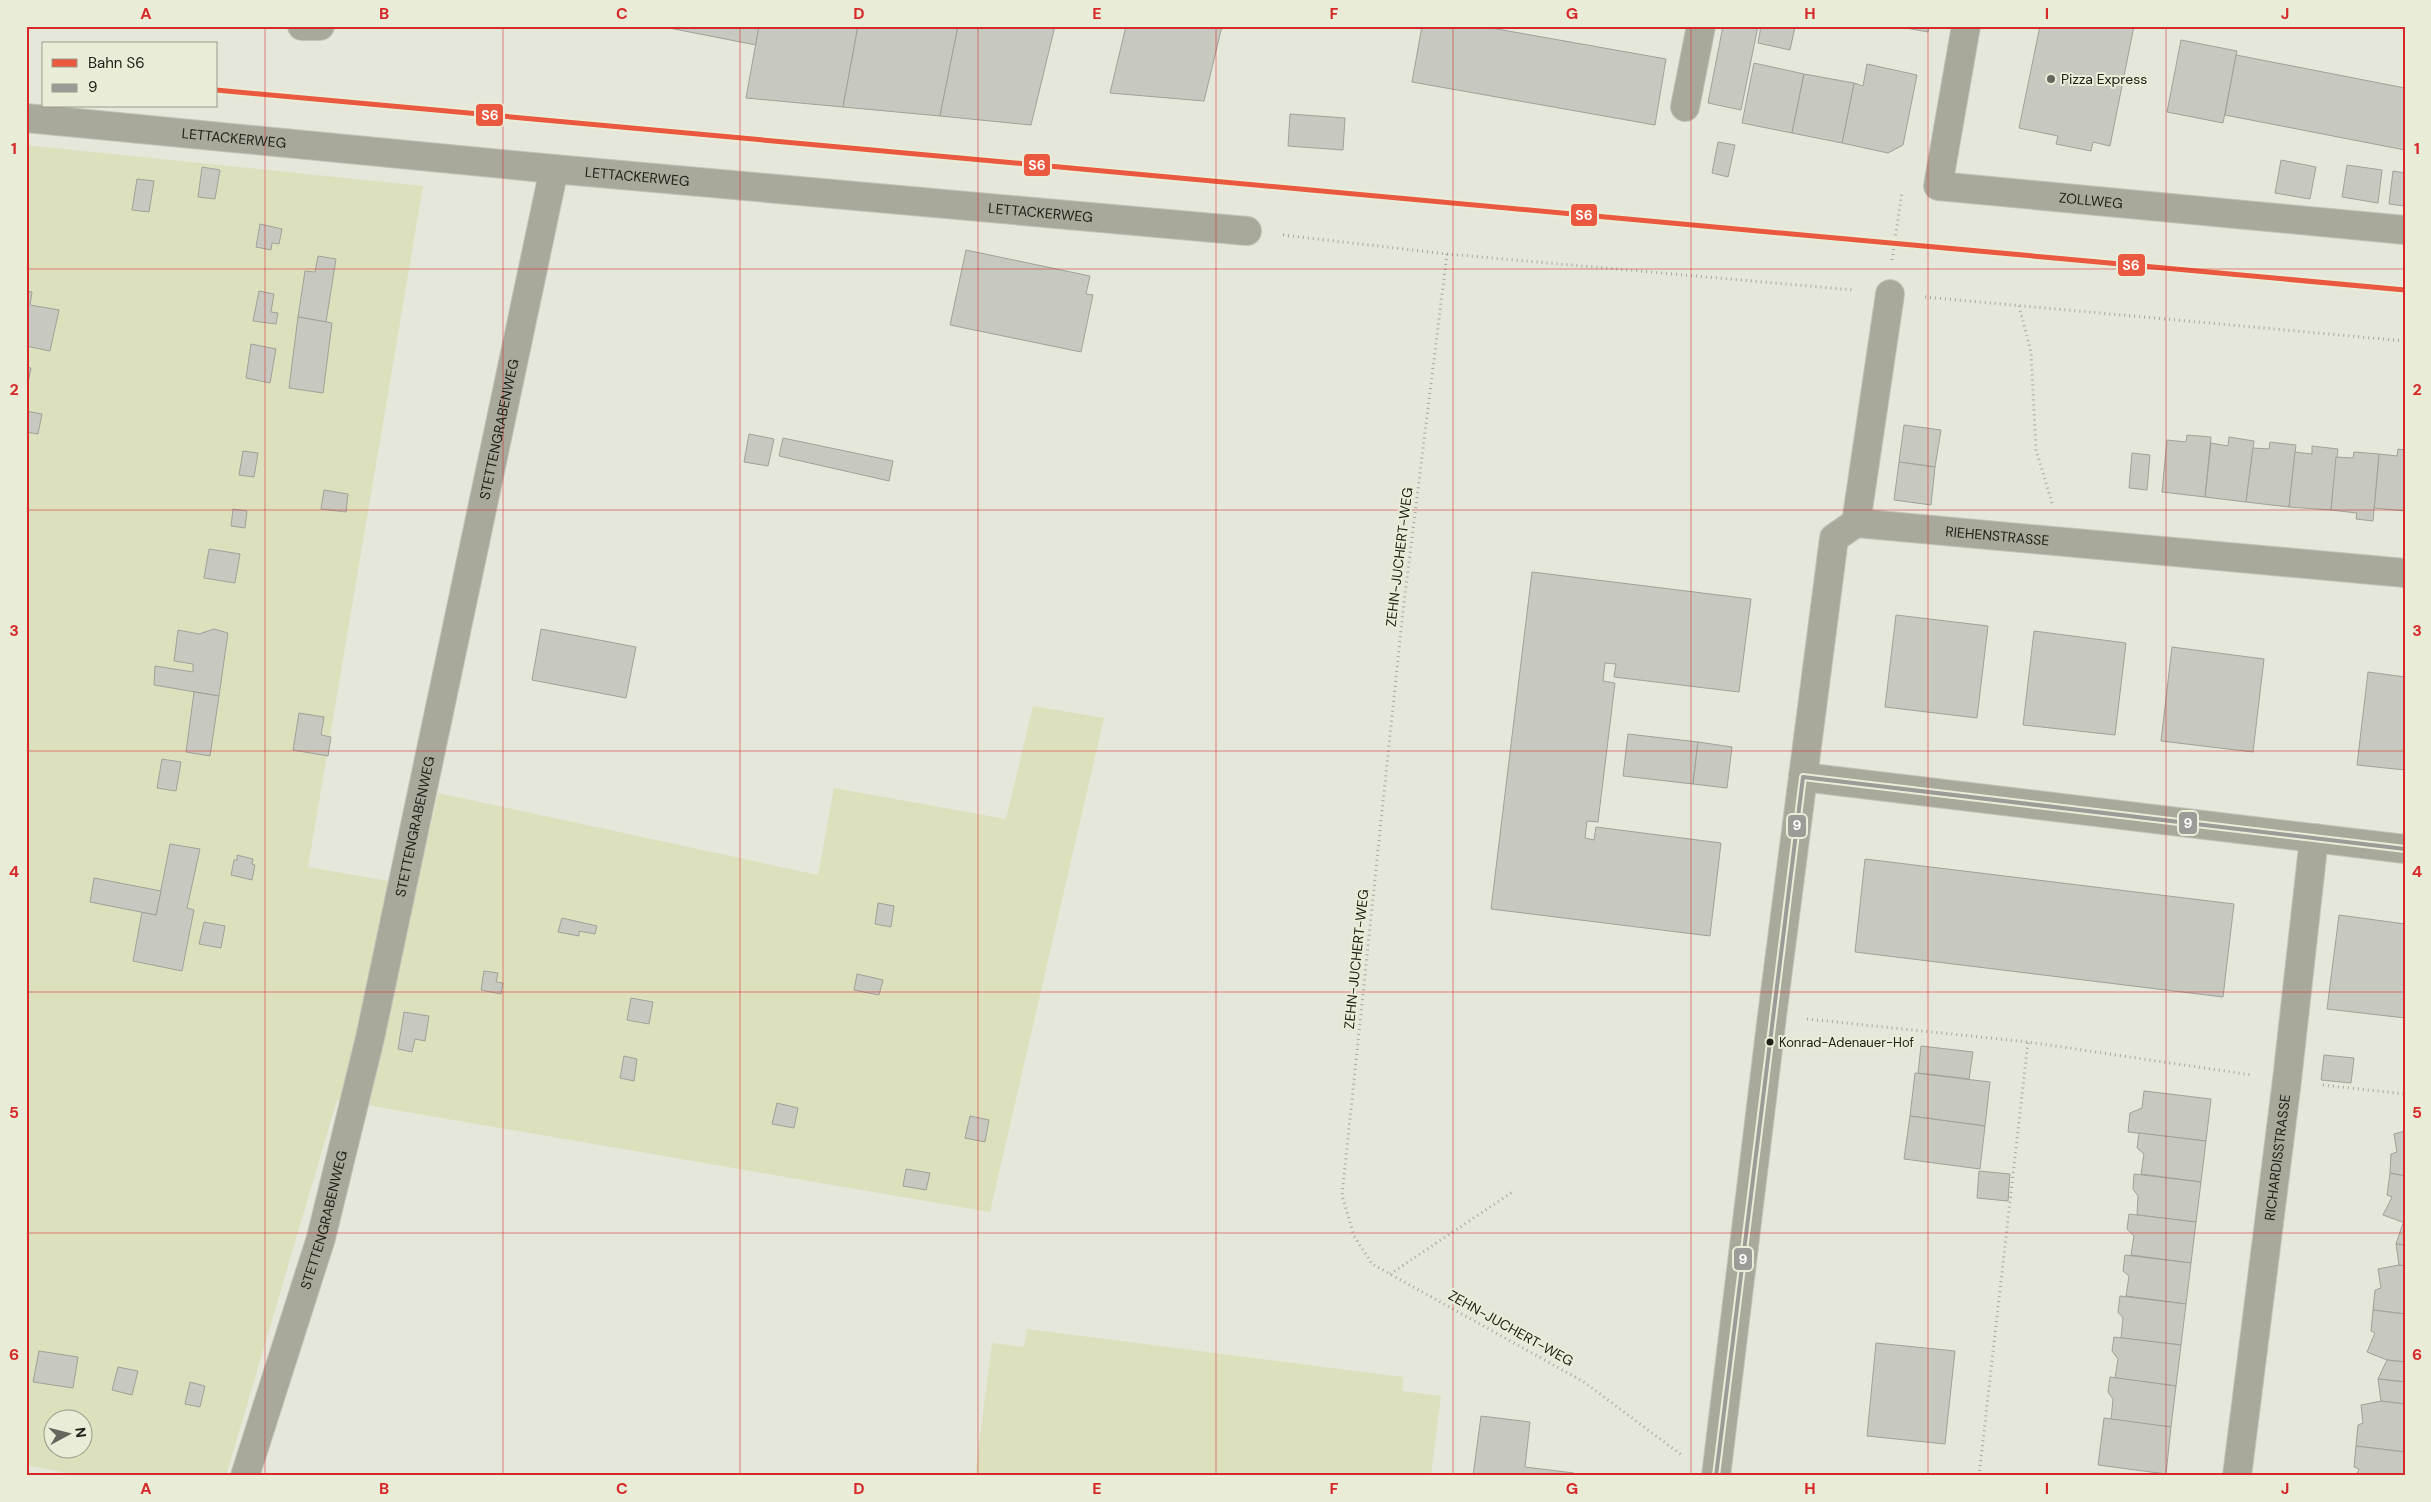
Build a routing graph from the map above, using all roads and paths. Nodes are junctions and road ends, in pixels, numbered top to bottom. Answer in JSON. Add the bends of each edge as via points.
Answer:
{"nodes":[{"id":1,"x":302,"y":26,"type":"edge"},
{"id":2,"x":320,"y":26,"type":"edge"},
{"id":3,"x":1701,"y":26,"type":"edge"},
{"id":4,"x":1966,"y":26,"type":"edge"},
{"id":5,"x":1685,"y":107,"type":"dead end"},
{"id":6,"x":26,"y":118,"type":"edge"},
{"id":7,"x":554,"y":169,"type":"junction"},
{"id":8,"x":1938,"y":186,"type":"junction"},
{"id":9,"x":2405,"y":230,"type":"edge"},
{"id":10,"x":1247,"y":231,"type":"joint"},
{"id":11,"x":1890,"y":294,"type":"joint"},
{"id":12,"x":2019,"y":306,"type":"dead end"},
{"id":13,"x":1856,"y":523,"type":"junction"},
{"id":14,"x":2052,"y":541,"type":"junction"},
{"id":15,"x":2405,"y":573,"type":"edge"},
{"id":16,"x":1803,"y":776,"type":"junction"},
{"id":17,"x":2314,"y":838,"type":"junction"},
{"id":18,"x":2405,"y":849,"type":"edge"},
{"id":19,"x":1772,"y":1016,"type":"junction"},
{"id":20,"x":2028,"y":1042,"type":"junction"},
{"id":21,"x":2287,"y":1080,"type":"junction"},
{"id":22,"x":2405,"y":1094,"type":"edge"},
{"id":23,"x":1514,"y":1191,"type":"dead end"},
{"id":24,"x":1390,"y":1274,"type":"junction"},
{"id":25,"x":1684,"y":1457,"type":"dead end"},
{"id":26,"x":245,"y":1476,"type":"edge"},
{"id":27,"x":1716,"y":1476,"type":"edge"},
{"id":28,"x":1979,"y":1476,"type":"edge"},
{"id":29,"x":2237,"y":1476,"type":"edge"}],
"edges":[{"from":1,"to":2,"type":"street"},
{"from":3,"to":5,"type":"street"},
{"from":4,"to":8,"type":"street"},
{"from":6,"to":7,"type":"street","name":"LETTACKERWEG"},
{"from":7,"to":10,"type":"street","name":"LETTACKERWEG"},
{"from":7,"to":26,"type":"street","name":"STETTENGRABENWEG","via":[[370,1038],[321,1238]]},
{"from":8,"to":9,"type":"street","name":"ZOLLWEG"},
{"from":8,"to":11,"type":"path","via":[[1911,187],[1902,192],[1890,268]]},
{"from":10,"to":24,"type":"path","name":"ZEHN-JUCHERT-WEG","via":[[1447,254],[1403,612],[1342,1194],[1354,1236],[1372,1264]]},
{"from":11,"to":13,"type":"street"},
{"from":12,"to":14,"type":"path","via":[[2031,352],[2036,450],[2053,501]]},
{"from":13,"to":14,"type":"street","name":"RIEHENSTRASSE"},
{"from":13,"to":16,"type":"street","via":[[1834,538]]},
{"from":14,"to":15,"type":"street","name":"RIEHENSTRASSE"},
{"from":16,"to":17,"type":"street"},
{"from":16,"to":19,"type":"street"},
{"from":17,"to":18,"type":"street"},
{"from":17,"to":21,"type":"street","name":"RICHARDISSTRASSE"},
{"from":19,"to":20,"type":"path"},
{"from":19,"to":27,"type":"street"},
{"from":20,"to":21,"type":"path"},
{"from":20,"to":28,"type":"path"},
{"from":21,"to":22,"type":"path"},
{"from":21,"to":29,"type":"street","name":"RICHARDISSTRASSE"},
{"from":23,"to":24,"type":"path"},
{"from":24,"to":25,"type":"path","name":"ZEHN-JUCHERT-WEG","via":[[1584,1382]]}]}
